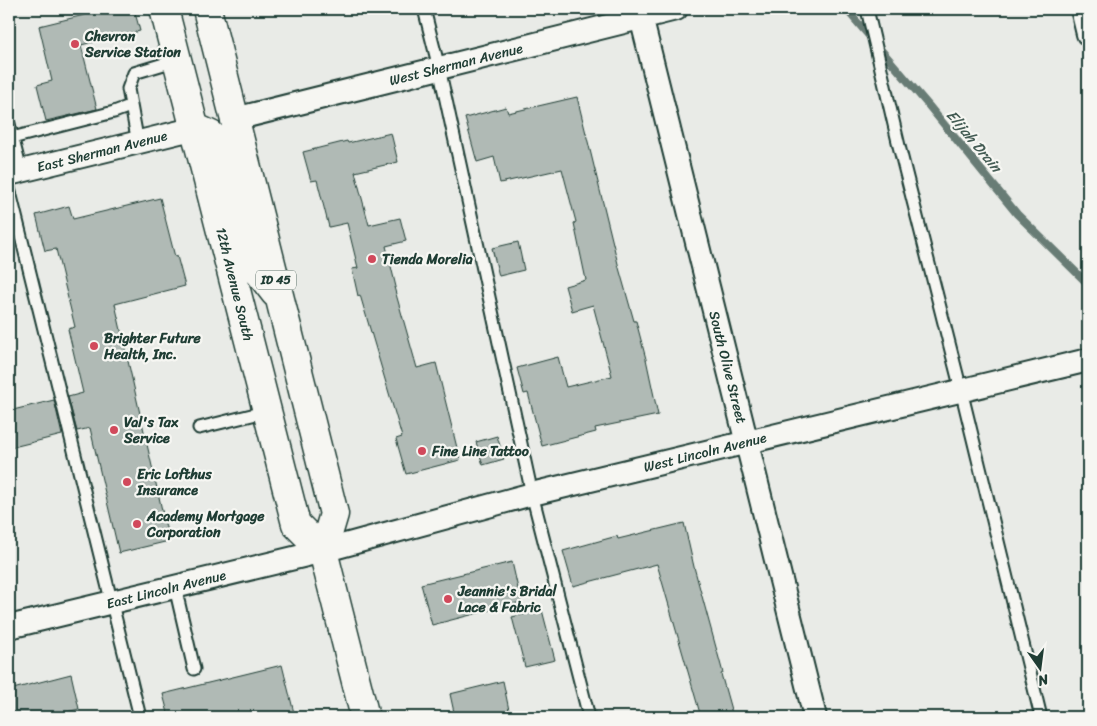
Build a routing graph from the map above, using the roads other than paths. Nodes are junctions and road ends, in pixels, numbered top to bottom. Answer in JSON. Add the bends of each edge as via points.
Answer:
{"nodes":[{"id":1,"x":164,"y":9,"type":"edge"},
{"id":2,"x":207,"y":9,"type":"edge"},
{"id":3,"x":424,"y":9,"type":"edge"},
{"id":4,"x":676,"y":9,"type":"edge"},
{"id":5,"x":867,"y":9,"type":"edge"},
{"id":6,"x":1082,"y":9,"type":"edge"},
{"id":7,"x":641,"y":18,"type":"junction"},
{"id":8,"x":1088,"y":34,"type":"edge"},
{"id":9,"x":178,"y":60,"type":"junction"},
{"id":10,"x":439,"y":68,"type":"junction"},
{"id":11,"x":130,"y":106,"type":"junction"},
{"id":12,"x":235,"y":119,"type":"junction"},
{"id":13,"x":9,"y":124,"type":"edge"},
{"id":14,"x":196,"y":128,"type":"junction"},
{"id":15,"x":12,"y":138,"type":"junction"},
{"id":16,"x":138,"y":142,"type":"junction"},
{"id":17,"x":13,"y":178,"type":"edge"},
{"id":18,"x":282,"y":301,"type":"junction"},
{"id":19,"x":1088,"y":360,"type":"edge"},
{"id":20,"x":961,"y":390,"type":"junction"},
{"id":21,"x":268,"y":411,"type":"junction"},
{"id":22,"x":199,"y":428,"type":"dead end"},
{"id":23,"x":746,"y":442,"type":"junction"},
{"id":24,"x":532,"y":494,"type":"junction"},
{"id":25,"x":323,"y":550,"type":"junction"},
{"id":26,"x":175,"y":587,"type":"junction"},
{"id":27,"x":112,"y":602,"type":"junction"},
{"id":28,"x":9,"y":627,"type":"edge"},
{"id":29,"x":194,"y":669,"type":"dead end"},
{"id":30,"x":140,"y":717,"type":"edge"},
{"id":31,"x":365,"y":717,"type":"edge"},
{"id":32,"x":589,"y":717,"type":"edge"},
{"id":33,"x":815,"y":717,"type":"edge"},
{"id":34,"x":1042,"y":717,"type":"edge"}],
"edges":[{"from":1,"to":9,"type":"main road","name":"12th Avenue South","number":"ID 45"},
{"from":2,"to":12,"type":"main road","number":"ID 45"},
{"from":3,"to":10,"type":"lane"},
{"from":4,"to":7,"type":"street","name":"West Sherman Avenue"},
{"from":5,"to":20,"type":"lane"},
{"from":6,"to":8,"type":"street"},
{"from":7,"to":10,"type":"street","name":"West Sherman Avenue"},
{"from":7,"to":23,"type":"street","name":"South Olive Street"},
{"from":9,"to":11,"type":"lane","via":[[134,73],[128,90]]},
{"from":9,"to":14,"type":"main road","name":"12th Avenue South","number":"ID 45"},
{"from":10,"to":12,"type":"street","name":"West Sherman Avenue"},
{"from":10,"to":24,"type":"lane"},
{"from":11,"to":15,"type":"lane"},
{"from":11,"to":16,"type":"lane"},
{"from":12,"to":18,"type":"main road","number":"ID 45"},
{"from":13,"to":15,"type":"lane"},
{"from":14,"to":16,"type":"street","name":"East Sherman Avenue"},
{"from":14,"to":18,"type":"main road","via":[[211,135],[221,147],[251,262]]},
{"from":14,"to":21,"type":"main road","name":"12th Avenue South","number":"ID 45"},
{"from":15,"to":17,"type":"lane"},
{"from":16,"to":17,"type":"street","name":"East Sherman Avenue"},
{"from":17,"to":27,"type":"lane"},
{"from":18,"to":25,"type":"main road","number":"ID 45","via":[[334,514]]},
{"from":19,"to":20,"type":"street","name":"West Lincoln Avenue"},
{"from":20,"to":23,"type":"street","name":"West Lincoln Avenue"},
{"from":20,"to":34,"type":"lane"},
{"from":21,"to":22,"type":"lane"},
{"from":21,"to":25,"type":"main road","name":"12th Avenue South","number":"ID 45","via":[[296,524]]},
{"from":23,"to":24,"type":"street","name":"West Lincoln Avenue"},
{"from":23,"to":33,"type":"street","name":"South Olive Street"},
{"from":24,"to":25,"type":"street","name":"West Lincoln Avenue"},
{"from":24,"to":32,"type":"lane"},
{"from":25,"to":26,"type":"street","name":"East Lincoln Avenue"},
{"from":25,"to":31,"type":"main road"},
{"from":26,"to":27,"type":"street","name":"East Lincoln Avenue"},
{"from":26,"to":29,"type":"lane"},
{"from":27,"to":28,"type":"street","name":"East Lincoln Avenue"},
{"from":27,"to":30,"type":"lane"}]}
